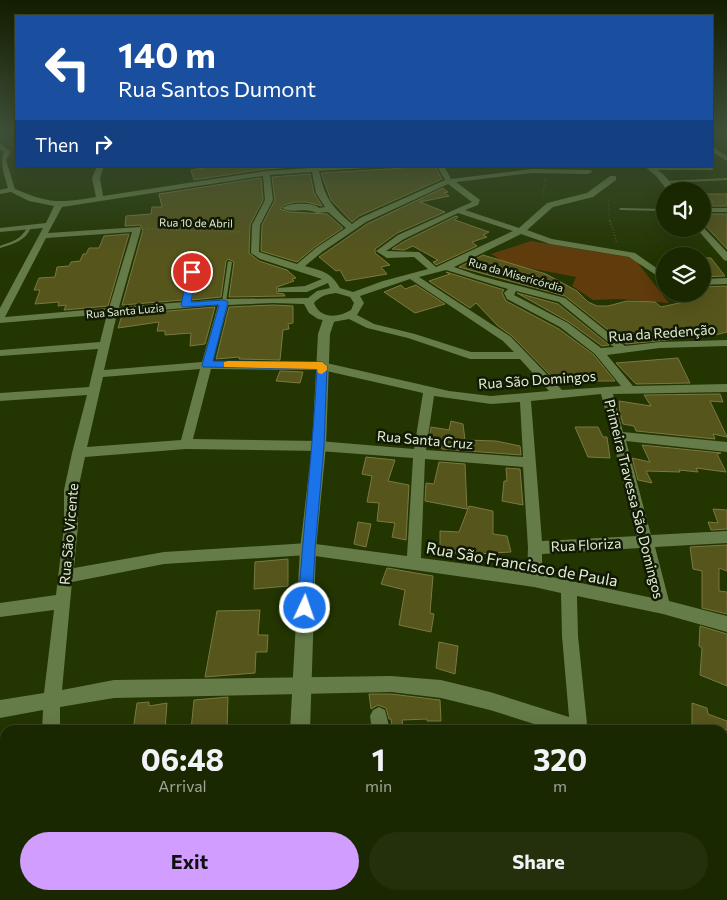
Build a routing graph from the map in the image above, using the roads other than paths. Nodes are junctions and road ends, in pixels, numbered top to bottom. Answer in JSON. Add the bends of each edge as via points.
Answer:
{"nodes":[{"id":1,"x":6,"y":173,"type":"edge"},
{"id":2,"x":98,"y":173,"type":"edge"},
{"id":3,"x":266,"y":173,"type":"joint"},
{"id":4,"x":315,"y":173,"type":"edge"},
{"id":5,"x":444,"y":173,"type":"edge"},
{"id":6,"x":518,"y":173,"type":"edge"},
{"id":7,"x":656,"y":173,"type":"edge"},
{"id":8,"x":613,"y":178,"type":"dead end"},
{"id":9,"x":727,"y":179,"type":"edge"},
{"id":10,"x":449,"y":181,"type":"junction"},
{"id":11,"x":666,"y":182,"type":"joint"},
{"id":12,"x":12,"y":190,"type":"junction"},
{"id":13,"x":0,"y":192,"type":"edge"},
{"id":14,"x":100,"y":198,"type":"junction"},
{"id":15,"x":59,"y":205,"type":"junction"},
{"id":16,"x":286,"y":208,"type":"dead end"},
{"id":17,"x":621,"y":208,"type":"dead end"},
{"id":18,"x":330,"y":209,"type":"junction"},
{"id":19,"x":458,"y":210,"type":"junction"},
{"id":20,"x":656,"y":210,"type":"edge"},
{"id":21,"x":711,"y":210,"type":"edge"},
{"id":22,"x":727,"y":210,"type":"edge"},
{"id":23,"x":48,"y":225,"type":"junction"},
{"id":24,"x":29,"y":227,"type":"junction"},
{"id":25,"x":351,"y":228,"type":"junction"},
{"id":26,"x":0,"y":230,"type":"edge"},
{"id":27,"x":521,"y":231,"type":"junction"},
{"id":28,"x":43,"y":236,"type":"junction"},
{"id":29,"x":709,"y":237,"type":"edge"},
{"id":30,"x":0,"y":247,"type":"edge"},
{"id":31,"x":727,"y":258,"type":"edge"},
{"id":32,"x":230,"y":262,"type":"dead end"},
{"id":33,"x":299,"y":267,"type":"junction"},
{"id":34,"x":446,"y":267,"type":"junction"},
{"id":35,"x":435,"y":271,"type":"junction"},
{"id":36,"x":656,"y":271,"type":"edge"},
{"id":37,"x":192,"y":272,"type":"dead end"},
{"id":38,"x":413,"y":276,"type":"junction"},
{"id":39,"x":330,"y":279,"type":"junction"},
{"id":40,"x":727,"y":281,"type":"edge"},
{"id":41,"x":711,"y":282,"type":"edge"},
{"id":42,"x":514,"y":287,"type":"junction"},
{"id":43,"x":280,"y":290,"type":"dead end"},
{"id":44,"x":336,"y":290,"type":"junction"},
{"id":45,"x":354,"y":295,"type":"junction"},
{"id":46,"x":310,"y":301,"type":"junction"},
{"id":47,"x":224,"y":302,"type":"junction"},
{"id":48,"x":186,"y":305,"type":"junction"},
{"id":49,"x":112,"y":313,"type":"junction"},
{"id":50,"x":350,"y":316,"type":"junction"},
{"id":51,"x":0,"y":317,"type":"edge"},
{"id":52,"x":329,"y":319,"type":"junction"},
{"id":53,"x":727,"y":343,"type":"edge"},
{"id":54,"x":106,"y":345,"type":"junction"},
{"id":55,"x":623,"y":348,"type":"junction"},
{"id":56,"x":599,"y":352,"type":"junction"},
{"id":57,"x":0,"y":353,"type":"edge"},
{"id":58,"x":523,"y":356,"type":"junction"},
{"id":59,"x":206,"y":365,"type":"junction"},
{"id":60,"x":322,"y":366,"type":"junction"},
{"id":61,"x":98,"y":374,"type":"junction"},
{"id":62,"x":727,"y":388,"type":"edge"},
{"id":63,"x":630,"y":389,"type":"junction"},
{"id":64,"x":429,"y":390,"type":"junction"},
{"id":65,"x":606,"y":390,"type":"junction"},
{"id":66,"x":93,"y":391,"type":"junction"},
{"id":67,"x":559,"y":394,"type":"junction"},
{"id":68,"x":525,"y":396,"type":"junction"},
{"id":69,"x":0,"y":397,"type":"edge"},
{"id":70,"x":618,"y":436,"type":"junction"},
{"id":71,"x":186,"y":444,"type":"junction"},
{"id":72,"x":319,"y":446,"type":"junction"},
{"id":73,"x":727,"y":447,"type":"edge"},
{"id":74,"x":78,"y":453,"type":"junction"},
{"id":75,"x":419,"y":455,"type":"junction"},
{"id":76,"x":530,"y":463,"type":"junction"},
{"id":77,"x":727,"y":537,"type":"edge"},
{"id":78,"x":645,"y":542,"type":"junction"},
{"id":79,"x":535,"y":548,"type":"junction"},
{"id":80,"x":308,"y":549,"type":"junction"},
{"id":81,"x":414,"y":563,"type":"junction"},
{"id":82,"x":66,"y":576,"type":"junction"},
{"id":83,"x":534,"y":580,"type":"junction"},
{"id":84,"x":569,"y":588,"type":"junction"},
{"id":85,"x":63,"y":601,"type":"junction"},
{"id":86,"x":662,"y":607,"type":"junction"},
{"id":87,"x":0,"y":610,"type":"edge"},
{"id":88,"x":727,"y":624,"type":"edge"},
{"id":89,"x":302,"y":686,"type":"junction"},
{"id":90,"x":52,"y":700,"type":"junction"},
{"id":91,"x":0,"y":709,"type":"edge"},
{"id":92,"x":51,"y":725,"type":"edge"},
{"id":93,"x":300,"y":725,"type":"edge"},
{"id":94,"x":564,"y":725,"type":"edge"},
{"id":95,"x":579,"y":725,"type":"edge"}],
"edges":[{"from":1,"to":12,"type":"street"},
{"from":2,"to":14,"type":"street"},
{"from":3,"to":14,"type":"street","via":[[228,175]]},
{"from":3,"to":33,"type":"street","via":[[269,200],[255,232],[255,253]]},
{"from":4,"to":18,"type":"street","via":[[320,193]]},
{"from":5,"to":10,"type":"street"},
{"from":6,"to":10,"type":"street"},
{"from":7,"to":11,"type":"street"},
{"from":8,"to":27,"type":"street","via":[[590,195],[550,205]]},
{"from":9,"to":11,"type":"lane"},
{"from":10,"to":19,"type":"street","via":[[476,201]]},
{"from":10,"to":25,"type":"street"},
{"from":12,"to":13,"type":"street"},
{"from":12,"to":15,"type":"street"},
{"from":14,"to":15,"type":"street"},
{"from":15,"to":23,"type":"street"},
{"from":16,"to":18,"type":"street"},
{"from":17,"to":20,"type":"lane"},
{"from":18,"to":25,"type":"street"},
{"from":19,"to":27,"type":"street"},
{"from":19,"to":35,"type":"street","via":[[401,237],[380,251],[386,255],[416,254]]},
{"from":21,"to":22,"type":"street"},
{"from":23,"to":24,"type":"street"},
{"from":23,"to":28,"type":"street"},
{"from":24,"to":26,"type":"street"},
{"from":24,"to":30,"type":"lane","via":[[22,239]]},
{"from":25,"to":33,"type":"street"},
{"from":27,"to":34,"type":"street"},
{"from":27,"to":36,"type":"street","via":[[550,241],[620,252],[638,258]]},
{"from":28,"to":49,"type":"street","name":"Rua São Vicente","via":[[137,229]]},
{"from":28,"to":51,"type":"street"},
{"from":29,"to":31,"type":"street"},
{"from":32,"to":47,"type":"lane"},
{"from":33,"to":39,"type":"street"},
{"from":34,"to":35,"type":"street"},
{"from":34,"to":42,"type":"street","name":"Rua da Misericórdia"},
{"from":35,"to":38,"type":"street"},
{"from":37,"to":48,"type":"lane"},
{"from":38,"to":45,"type":"street"},
{"from":38,"to":58,"type":"street","via":[[497,332]]},
{"from":39,"to":43,"type":"street","via":[[307,289]]},
{"from":39,"to":44,"type":"street"},
{"from":40,"to":41,"type":"street"},
{"from":42,"to":55,"type":"street","name":"Rua da Misericórdia","via":[[562,300]]},
{"from":42,"to":56,"type":"street","via":[[509,293],[512,299],[564,325]]},
{"from":44,"to":45,"type":"street"},
{"from":44,"to":46,"type":"street","via":[[322,292]]},
{"from":45,"to":50,"type":"street","via":[[359,304]]},
{"from":46,"to":47,"type":"street","name":"Rua Santa Luzia"},
{"from":46,"to":52,"type":"street","via":[[312,311]]},
{"from":47,"to":48,"type":"street","name":"Rua Santa Luzia"},
{"from":47,"to":59,"type":"street"},
{"from":48,"to":49,"type":"street","name":"Rua Santa Luzia"},
{"from":49,"to":51,"type":"street","name":"Rua Santa Luzia"},
{"from":49,"to":54,"type":"street","name":"Rua São Vicente"},
{"from":50,"to":52,"type":"street"},
{"from":50,"to":58,"type":"street","via":[[371,326],[470,355]]},
{"from":52,"to":60,"type":"street","via":[[324,334]]},
{"from":53,"to":55,"type":"street","name":"Rua da Redenção"},
{"from":54,"to":57,"type":"street"},
{"from":54,"to":61,"type":"street","name":"Rua São Vicente"},
{"from":55,"to":56,"type":"street","name":"Rua da Redenção"},
{"from":56,"to":63,"type":"street"},
{"from":58,"to":67,"type":"street"},
{"from":59,"to":60,"type":"street","name":"Rua São Domingos"},
{"from":59,"to":61,"type":"street"},
{"from":59,"to":71,"type":"street","via":[[203,389]]},
{"from":60,"to":64,"type":"street","name":"Rua São Domingos"},
{"from":60,"to":72,"type":"street"},
{"from":61,"to":66,"type":"street","name":"Rua São Vicente"},
{"from":62,"to":63,"type":"street","name":"Rua São Domingos"},
{"from":63,"to":65,"type":"street","name":"Rua São Domingos"},
{"from":64,"to":68,"type":"street","name":"Rua São Domingos","via":[[472,399]]},
{"from":64,"to":75,"type":"street"},
{"from":65,"to":67,"type":"street","name":"Rua São Domingos"},
{"from":65,"to":70,"type":"street","name":"Primeira Travessa São Domingos"},
{"from":66,"to":69,"type":"street"},
{"from":66,"to":74,"type":"street","name":"Rua São Vicente"},
{"from":67,"to":68,"type":"street","name":"Rua São Domingos"},
{"from":68,"to":76,"type":"street"},
{"from":70,"to":73,"type":"street"},
{"from":70,"to":78,"type":"street","name":"Primeira Travessa São Domingos"},
{"from":71,"to":72,"type":"street","name":"Rua Santa Cruz"},
{"from":71,"to":74,"type":"street","name":"Rua Santa Cruz"},
{"from":72,"to":75,"type":"street","name":"Rua Santa Cruz"},
{"from":72,"to":80,"type":"street"},
{"from":74,"to":82,"type":"street","name":"Rua São Vicente","via":[[70,490],[71,526]]},
{"from":75,"to":76,"type":"street","name":"Rua Santa Cruz"},
{"from":75,"to":81,"type":"street"},
{"from":76,"to":79,"type":"street"},
{"from":77,"to":78,"type":"street","name":"Rua Floriza"},
{"from":78,"to":79,"type":"street","name":"Rua Floriza"},
{"from":78,"to":86,"type":"street","name":"Primeira Travessa São Domingos"},
{"from":79,"to":83,"type":"street"},
{"from":80,"to":81,"type":"street","name":"Rua São Francisco de Paula"},
{"from":80,"to":82,"type":"street","name":"Rua São Francisco de Paula","via":[[164,558]]},
{"from":80,"to":89,"type":"street"},
{"from":81,"to":83,"type":"street","name":"Rua São Francisco de Paula"},
{"from":82,"to":85,"type":"street","name":"Rua São Vicente"},
{"from":83,"to":84,"type":"street","name":"Rua São Francisco de Paula"},
{"from":84,"to":86,"type":"street","name":"Rua São Francisco de Paula"},
{"from":84,"to":95,"type":"street","via":[[570,636]]},
{"from":85,"to":87,"type":"street"},
{"from":85,"to":90,"type":"street","name":"Rua São Vicente"},
{"from":86,"to":88,"type":"street","name":"Rua São Francisco de Paula"},
{"from":89,"to":90,"type":"street","via":[[114,689]]},
{"from":89,"to":93,"type":"street"},
{"from":89,"to":94,"type":"street","via":[[391,684],[442,689]]},
{"from":90,"to":91,"type":"street"},
{"from":90,"to":92,"type":"street","name":"Rua São Vicente"}]}
